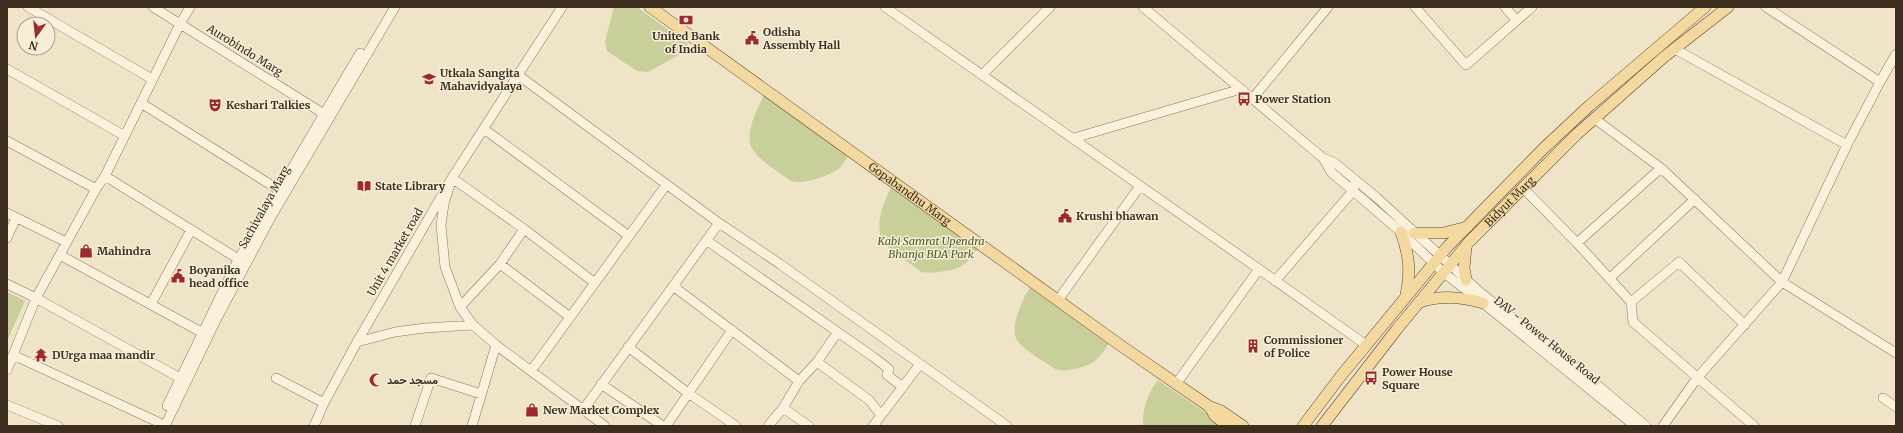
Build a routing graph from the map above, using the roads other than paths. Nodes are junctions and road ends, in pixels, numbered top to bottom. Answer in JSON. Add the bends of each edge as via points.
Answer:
{"nodes":[{"id":1,"x":28,"y":7,"type":"edge"},
{"id":2,"x":153,"y":7,"type":"edge"},
{"id":3,"x":190,"y":7,"type":"edge"},
{"id":4,"x":388,"y":7,"type":"edge"},
{"id":5,"x":395,"y":7,"type":"edge"},
{"id":6,"x":562,"y":7,"type":"edge"},
{"id":7,"x":650,"y":7,"type":"edge"},
{"id":8,"x":885,"y":7,"type":"edge"},
{"id":9,"x":1050,"y":7,"type":"edge"},
{"id":10,"x":1143,"y":7,"type":"edge"},
{"id":11,"x":1328,"y":7,"type":"edge"},
{"id":12,"x":1415,"y":7,"type":"edge"},
{"id":13,"x":1505,"y":7,"type":"edge"},
{"id":14,"x":1532,"y":7,"type":"edge"},
{"id":15,"x":1705,"y":7,"type":"edge"},
{"id":16,"x":1728,"y":7,"type":"edge"},
{"id":17,"x":1766,"y":7,"type":"edge"},
{"id":18,"x":1516,"y":20,"type":"junction"},
{"id":19,"x":180,"y":24,"type":"junction"},
{"id":20,"x":1675,"y":49,"type":"junction"},
{"id":21,"x":1896,"y":54,"type":"edge"},
{"id":22,"x":7,"y":69,"type":"edge"},
{"id":23,"x":518,"y":75,"type":"junction"},
{"id":24,"x":982,"y":75,"type":"junction"},
{"id":25,"x":152,"y":79,"type":"junction"},
{"id":26,"x":1880,"y":82,"type":"junction"},
{"id":27,"x":1241,"y":89,"type":"junction"},
{"id":28,"x":1253,"y":98,"type":"junction"},
{"id":29,"x":141,"y":103,"type":"junction"},
{"id":30,"x":324,"y":114,"type":"junction"},
{"id":31,"x":1594,"y":119,"type":"junction"},
{"id":32,"x":484,"y":129,"type":"junction"},
{"id":33,"x":124,"y":136,"type":"junction"},
{"id":34,"x":1074,"y":138,"type":"junction"},
{"id":35,"x":7,"y":141,"type":"edge"},
{"id":36,"x":1847,"y":145,"type":"junction"},
{"id":37,"x":1323,"y":158,"type":"junction"},
{"id":38,"x":1661,"y":168,"type":"junction"},
{"id":39,"x":105,"y":176,"type":"junction"},
{"id":40,"x":452,"y":178,"type":"junction"},
{"id":41,"x":1359,"y":184,"type":"junction"},
{"id":42,"x":666,"y":185,"type":"junction"},
{"id":43,"x":1140,"y":186,"type":"junction"},
{"id":44,"x":1523,"y":188,"type":"junction"},
{"id":45,"x":96,"y":189,"type":"junction"},
{"id":46,"x":279,"y":190,"type":"junction"},
{"id":47,"x":1353,"y":191,"type":"junction"},
{"id":48,"x":1695,"y":199,"type":"junction"},
{"id":49,"x":7,"y":214,"type":"edge"},
{"id":50,"x":16,"y":218,"type":"junction"},
{"id":51,"x":719,"y":223,"type":"junction"},
{"id":52,"x":1467,"y":227,"type":"junction"},
{"id":53,"x":524,"y":229,"type":"junction"},
{"id":54,"x":191,"y":230,"type":"junction"},
{"id":55,"x":1401,"y":232,"type":"junction"},
{"id":56,"x":1414,"y":233,"type":"junction"},
{"id":57,"x":629,"y":236,"type":"junction"},
{"id":58,"x":7,"y":238,"type":"edge"},
{"id":59,"x":706,"y":240,"type":"junction"},
{"id":60,"x":66,"y":242,"type":"junction"},
{"id":61,"x":1577,"y":243,"type":"junction"},
{"id":62,"x":1466,"y":246,"type":"junction"},
{"id":63,"x":60,"y":255,"type":"junction"},
{"id":64,"x":1437,"y":260,"type":"junction"},
{"id":65,"x":242,"y":262,"type":"junction"},
{"id":66,"x":500,"y":264,"type":"junction"},
{"id":67,"x":1258,"y":269,"type":"junction"},
{"id":68,"x":1447,"y":269,"type":"junction"},
{"id":69,"x":1610,"y":278,"type":"junction"},
{"id":70,"x":1466,"y":280,"type":"junction"},
{"id":71,"x":1275,"y":281,"type":"junction"},
{"id":72,"x":1782,"y":282,"type":"junction"},
{"id":73,"x":595,"y":283,"type":"junction"},
{"id":74,"x":7,"y":284,"type":"edge"},
{"id":75,"x":672,"y":286,"type":"junction"},
{"id":76,"x":1406,"y":297,"type":"junction"},
{"id":77,"x":36,"y":298,"type":"junction"},
{"id":78,"x":1058,"y":300,"type":"junction"},
{"id":79,"x":1420,"y":302,"type":"junction"},
{"id":80,"x":1483,"y":302,"type":"junction"},
{"id":81,"x":1632,"y":302,"type":"junction"},
{"id":82,"x":151,"y":304,"type":"junction"},
{"id":83,"x":460,"y":307,"type":"junction"},
{"id":84,"x":570,"y":317,"type":"junction"},
{"id":85,"x":1745,"y":325,"type":"junction"},
{"id":86,"x":473,"y":326,"type":"junction"},
{"id":87,"x":732,"y":330,"type":"junction"},
{"id":88,"x":203,"y":333,"type":"junction"},
{"id":89,"x":837,"y":333,"type":"junction"},
{"id":90,"x":357,"y":342,"type":"junction"},
{"id":91,"x":1366,"y":345,"type":"junction"},
{"id":92,"x":496,"y":346,"type":"junction"},
{"id":93,"x":628,"y":348,"type":"junction"},
{"id":94,"x":1896,"y":353,"type":"edge"},
{"id":95,"x":13,"y":355,"type":"junction"},
{"id":96,"x":817,"y":362,"type":"junction"},
{"id":97,"x":920,"y":364,"type":"junction"},
{"id":98,"x":7,"y":370,"type":"edge"},
{"id":99,"x":531,"y":371,"type":"junction"},
{"id":100,"x":180,"y":378,"type":"junction"},
{"id":101,"x":276,"y":378,"type":"dead end"},
{"id":102,"x":1697,"y":378,"type":"junction"},
{"id":103,"x":799,"y":381,"type":"junction"},
{"id":104,"x":601,"y":384,"type":"junction"},
{"id":105,"x":1176,"y":384,"type":"junction"},
{"id":106,"x":903,"y":387,"type":"junction"},
{"id":107,"x":688,"y":393,"type":"junction"},
{"id":108,"x":481,"y":394,"type":"junction"},
{"id":109,"x":1883,"y":398,"type":"dead end"},
{"id":110,"x":324,"y":403,"type":"junction"},
{"id":111,"x":7,"y":405,"type":"edge"},
{"id":112,"x":1210,"y":407,"type":"junction"},
{"id":113,"x":1896,"y":407,"type":"edge"},
{"id":114,"x":783,"y":408,"type":"junction"},
{"id":115,"x":583,"y":410,"type":"junction"},
{"id":116,"x":881,"y":415,"type":"junction"},
{"id":117,"x":161,"y":425,"type":"edge"},
{"id":118,"x":58,"y":426,"type":"edge"},
{"id":119,"x":314,"y":426,"type":"edge"},
{"id":120,"x":415,"y":426,"type":"edge"},
{"id":121,"x":472,"y":426,"type":"edge"},
{"id":122,"x":605,"y":426,"type":"edge"},
{"id":123,"x":664,"y":426,"type":"edge"},
{"id":124,"x":736,"y":426,"type":"edge"},
{"id":125,"x":768,"y":426,"type":"edge"},
{"id":126,"x":809,"y":426,"type":"edge"},
{"id":127,"x":873,"y":426,"type":"edge"},
{"id":128,"x":1007,"y":426,"type":"edge"},
{"id":129,"x":1229,"y":426,"type":"edge"},
{"id":130,"x":1243,"y":426,"type":"edge"},
{"id":131,"x":1303,"y":426,"type":"edge"},
{"id":132,"x":1322,"y":426,"type":"edge"},
{"id":133,"x":1635,"y":426,"type":"edge"},
{"id":134,"x":1646,"y":426,"type":"edge"},
{"id":135,"x":1663,"y":426,"type":"edge"},
{"id":136,"x":1754,"y":426,"type":"edge"}],
"edges":[{"from":1,"to":25,"type":"street"},
{"from":2,"to":19,"type":"street","name":"Aurobindo Marg"},
{"from":3,"to":19,"type":"street"},
{"from":4,"to":30,"type":"street","name":"Sachivalaya Marg"},
{"from":5,"to":65,"type":"street","name":"Sachivalaya Marg"},
{"from":6,"to":23,"type":"street","name":"Unit 4 market road"},
{"from":7,"to":78,"type":"main road","name":"Gopabandhu Marg"},
{"from":8,"to":24,"type":"street"},
{"from":9,"to":24,"type":"street"},
{"from":10,"to":27,"type":"street"},
{"from":11,"to":28,"type":"street"},
{"from":12,"to":18,"type":"street","via":[[1466,65]]},
{"from":13,"to":18,"type":"street"},
{"from":14,"to":18,"type":"street"},
{"from":15,"to":52,"type":"main road","name":"Bidyut Marg","via":[[1583,111]]},
{"from":16,"to":20,"type":"main road","name":"Bidyut Marg"},
{"from":17,"to":26,"type":"street"},
{"from":19,"to":25,"type":"street"},
{"from":19,"to":30,"type":"street","name":"Aurobindo Marg"},
{"from":20,"to":31,"type":"main road","name":"Bidyut Marg"},
{"from":20,"to":36,"type":"street"},
{"from":21,"to":26,"type":"street"},
{"from":22,"to":33,"type":"street"},
{"from":23,"to":32,"type":"street","name":"Unit 4 market road"},
{"from":23,"to":42,"type":"street"},
{"from":24,"to":34,"type":"street"},
{"from":25,"to":29,"type":"street"},
{"from":26,"to":36,"type":"street"},
{"from":27,"to":28,"type":"street"},
{"from":27,"to":34,"type":"street"},
{"from":28,"to":37,"type":"street"},
{"from":29,"to":33,"type":"street"},
{"from":29,"to":46,"type":"street"},
{"from":30,"to":46,"type":"street","name":"Sachivalaya Marg"},
{"from":31,"to":38,"type":"street"},
{"from":31,"to":44,"type":"main road","name":"Bidyut Marg"},
{"from":32,"to":40,"type":"street","name":"Unit 4 market road"},
{"from":32,"to":57,"type":"street"},
{"from":33,"to":39,"type":"street"},
{"from":34,"to":43,"type":"street"},
{"from":35,"to":45,"type":"street"},
{"from":36,"to":72,"type":"street"},
{"from":37,"to":41,"type":"street","via":[[1334,163]]},
{"from":37,"to":47,"type":"street","via":[[1331,172]]},
{"from":38,"to":48,"type":"street"},
{"from":38,"to":61,"type":"street"},
{"from":39,"to":45,"type":"street"},
{"from":39,"to":54,"type":"street"},
{"from":40,"to":53,"type":"street"},
{"from":40,"to":83,"type":"street","via":[[440,225],[446,267]]},
{"from":40,"to":90,"type":"street","name":"Unit 4 market road"},
{"from":41,"to":47,"type":"street","via":[[1354,186]]},
{"from":41,"to":56,"type":"street"},
{"from":42,"to":51,"type":"street"},
{"from":42,"to":57,"type":"street"},
{"from":43,"to":67,"type":"street"},
{"from":43,"to":78,"type":"street"},
{"from":44,"to":61,"type":"street"},
{"from":44,"to":62,"type":"main road","name":"Bidyut Marg"},
{"from":45,"to":60,"type":"street"},
{"from":46,"to":65,"type":"street","name":"Sachivalaya Marg"},
{"from":47,"to":55,"type":"street"},
{"from":47,"to":71,"type":"street"},
{"from":48,"to":69,"type":"street"},
{"from":48,"to":72,"type":"street"},
{"from":49,"to":50,"type":"street"},
{"from":50,"to":58,"type":"street"},
{"from":50,"to":60,"type":"street"},
{"from":51,"to":59,"type":"street"},
{"from":51,"to":97,"type":"street"},
{"from":52,"to":56,"type":"main road","via":[[1444,233]]},
{"from":52,"to":64,"type":"main road","name":"Bidyut Marg"},
{"from":53,"to":66,"type":"street"},
{"from":53,"to":73,"type":"street"},
{"from":54,"to":65,"type":"street"},
{"from":54,"to":82,"type":"street"},
{"from":55,"to":64,"type":"street"},
{"from":55,"to":76,"type":"main road","via":[[1408,248],[1410,264]]},
{"from":56,"to":64,"type":"street"},
{"from":57,"to":73,"type":"street"},
{"from":59,"to":75,"type":"street"},
{"from":59,"to":89,"type":"street"},
{"from":60,"to":63,"type":"street"},
{"from":61,"to":69,"type":"street"},
{"from":62,"to":68,"type":"main road","name":"Bidyut Marg"},
{"from":62,"to":70,"type":"main road"},
{"from":63,"to":77,"type":"street"},
{"from":63,"to":82,"type":"street"},
{"from":64,"to":68,"type":"street"},
{"from":64,"to":76,"type":"main road","name":"Bidyut Marg"},
{"from":65,"to":88,"type":"street","name":"Sachivalaya Marg"},
{"from":65,"to":117,"type":"street","name":"Sachivalaya Marg"},
{"from":66,"to":83,"type":"street"},
{"from":66,"to":84,"type":"street"},
{"from":67,"to":71,"type":"street"},
{"from":67,"to":105,"type":"street"},
{"from":68,"to":70,"type":"street","name":"DAV - Power House Road"},
{"from":68,"to":79,"type":"main road","name":"Bidyut Marg"},
{"from":68,"to":80,"type":"street","name":"DAV - Power House Road"},
{"from":69,"to":81,"type":"street"},
{"from":70,"to":134,"type":"street","name":"DAV - Power House Road"},
{"from":71,"to":91,"type":"street"},
{"from":72,"to":85,"type":"street"},
{"from":72,"to":94,"type":"street"},
{"from":73,"to":84,"type":"street"},
{"from":74,"to":77,"type":"street"},
{"from":75,"to":87,"type":"street"},
{"from":75,"to":93,"type":"street"},
{"from":76,"to":91,"type":"main road","name":"Bidyut Marg"},
{"from":77,"to":95,"type":"street"},
{"from":77,"to":100,"type":"street"},
{"from":78,"to":105,"type":"main road","name":"Gopabandhu Marg"},
{"from":79,"to":80,"type":"main road","via":[[1443,297]]},
{"from":79,"to":132,"type":"main road","name":"Bidyut Marg"},
{"from":80,"to":133,"type":"street","name":"DAV - Power House Road"},
{"from":81,"to":85,"type":"street","via":[[1679,262]]},
{"from":81,"to":102,"type":"street","via":[[1633,322]]},
{"from":82,"to":88,"type":"street"},
{"from":83,"to":86,"type":"street"},
{"from":84,"to":99,"type":"street"},
{"from":85,"to":102,"type":"street"},
{"from":86,"to":90,"type":"street","via":[[395,332]]},
{"from":86,"to":92,"type":"street"},
{"from":87,"to":103,"type":"street"},
{"from":87,"to":107,"type":"street"},
{"from":88,"to":100,"type":"street","name":"Sachivalaya Marg"},
{"from":89,"to":96,"type":"street"},
{"from":89,"to":106,"type":"street","via":[[889,369],[887,375]]},
{"from":90,"to":110,"type":"street","name":"Unit 4 market road"},
{"from":91,"to":131,"type":"main road","name":"Bidyut Marg"},
{"from":92,"to":99,"type":"street"},
{"from":92,"to":108,"type":"street"},
{"from":93,"to":104,"type":"street"},
{"from":93,"to":107,"type":"street"},
{"from":95,"to":98,"type":"street"},
{"from":95,"to":117,"type":"street"},
{"from":96,"to":103,"type":"street"},
{"from":96,"to":116,"type":"street","via":[[869,400]]},
{"from":97,"to":106,"type":"street"},
{"from":97,"to":128,"type":"street"},
{"from":99,"to":115,"type":"street"},
{"from":100,"to":117,"type":"street","name":"Sachivalaya Marg"},
{"from":101,"to":110,"type":"street"},
{"from":102,"to":135,"type":"street"},
{"from":102,"to":136,"type":"street"},
{"from":103,"to":114,"type":"street"},
{"from":104,"to":115,"type":"street"},
{"from":104,"to":123,"type":"street"},
{"from":105,"to":112,"type":"main road","name":"Gopabandhu Marg"},
{"from":106,"to":116,"type":"street"},
{"from":107,"to":123,"type":"street"},
{"from":107,"to":124,"type":"street"},
{"from":108,"to":120,"type":"street","via":[[431,378]]},
{"from":108,"to":121,"type":"street"},
{"from":109,"to":113,"type":"street"},
{"from":110,"to":119,"type":"street","name":"Unit 4 market road"},
{"from":111,"to":118,"type":"street"},
{"from":112,"to":129,"type":"main road","name":"Gopabandhu Marg","via":[[1215,416]]},
{"from":112,"to":130,"type":"main road","name":"Gopabandhu Marg","via":[[1221,411]]},
{"from":114,"to":125,"type":"street"},
{"from":114,"to":126,"type":"street"},
{"from":115,"to":122,"type":"street"},
{"from":116,"to":127,"type":"street"}]}
